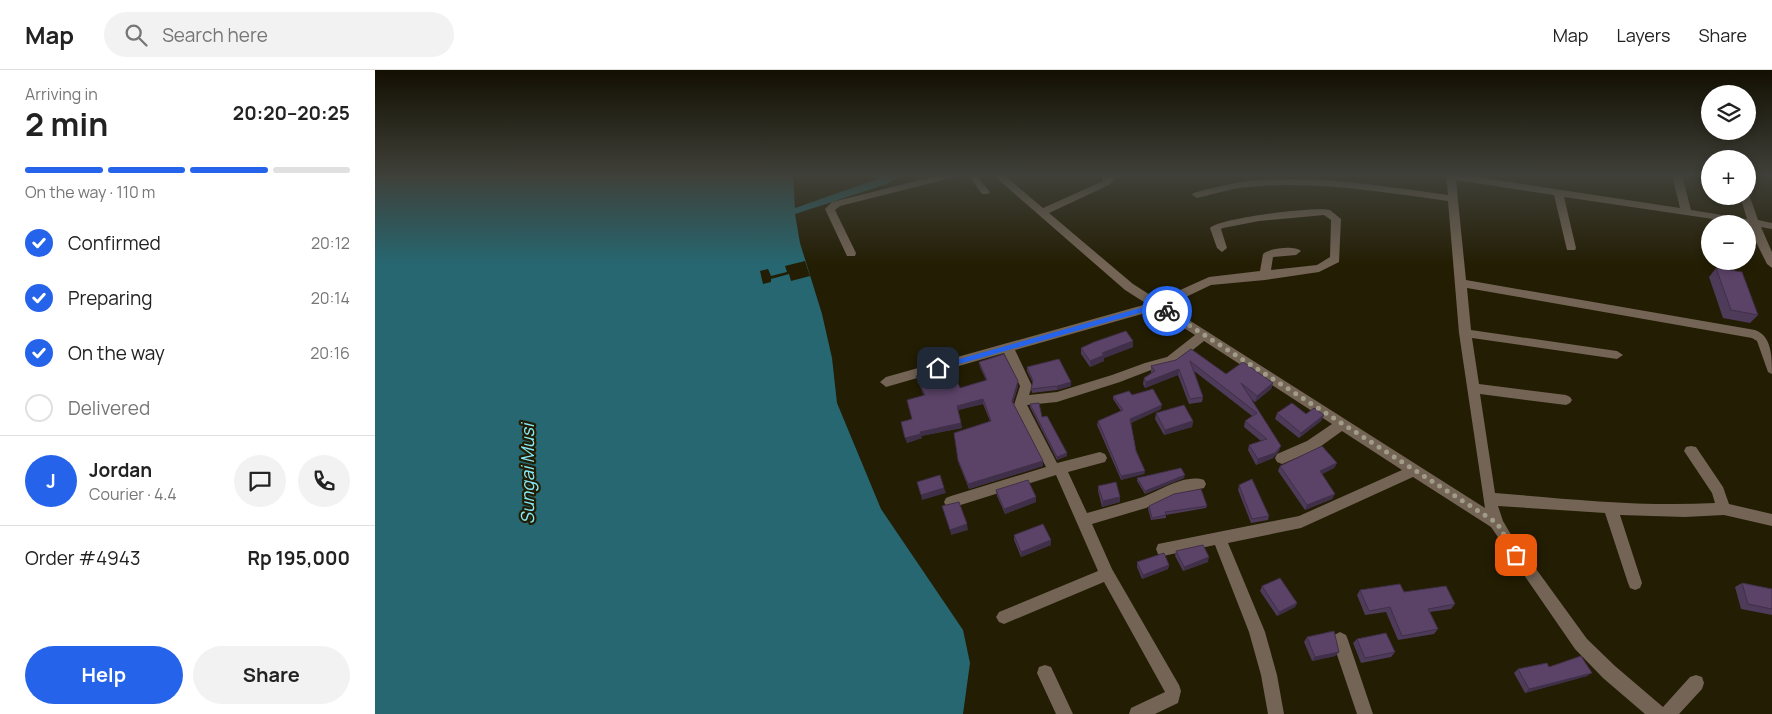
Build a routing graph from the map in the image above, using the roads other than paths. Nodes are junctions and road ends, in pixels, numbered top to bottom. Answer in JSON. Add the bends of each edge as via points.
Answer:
{"nodes":[{"id":1,"x":835,"y":205,"type":"edge"},
{"id":2,"x":1032,"y":205,"type":"edge"},
{"id":3,"x":1058,"y":205,"type":"edge"},
{"id":4,"x":1454,"y":205,"type":"edge"},
{"id":5,"x":1561,"y":205,"type":"edge"},
{"id":6,"x":1642,"y":205,"type":"edge"},
{"id":7,"x":1684,"y":205,"type":"edge"},
{"id":8,"x":1686,"y":212,"type":"junction"},
{"id":9,"x":1041,"y":213,"type":"junction"},
{"id":10,"x":1705,"y":215,"type":"edge"},
{"id":11,"x":1756,"y":223,"type":"edge"},
{"id":12,"x":1772,"y":226,"type":"edge"},
{"id":13,"x":1756,"y":228,"type":"edge"},
{"id":14,"x":1221,"y":248,"type":"dead end"},
{"id":15,"x":1571,"y":248,"type":"dead end"},
{"id":16,"x":1296,"y":251,"type":"dead end"},
{"id":17,"x":851,"y":253,"type":"dead end"},
{"id":18,"x":1772,"y":264,"type":"edge"},
{"id":19,"x":1265,"y":276,"type":"junction"},
{"id":20,"x":1461,"y":283,"type":"junction"},
{"id":21,"x":1158,"y":305,"type":"junction"},
{"id":22,"x":1465,"y":333,"type":"junction"},
{"id":23,"x":1204,"y":335,"type":"junction"},
{"id":24,"x":1008,"y":348,"type":"junction"},
{"id":25,"x":1617,"y":355,"type":"dead end"},
{"id":26,"x":1772,"y":369,"type":"edge"},
{"id":27,"x":885,"y":382,"type":"dead end"},
{"id":28,"x":1473,"y":388,"type":"junction"},
{"id":29,"x":1566,"y":400,"type":"dead end"},
{"id":30,"x":1021,"y":401,"type":"junction"},
{"id":31,"x":1342,"y":424,"type":"junction"},
{"id":32,"x":1691,"y":451,"type":"dead end"},
{"id":33,"x":1100,"y":458,"type":"dead end"},
{"id":34,"x":1282,"y":458,"type":"dead end"},
{"id":35,"x":1057,"y":469,"type":"junction"},
{"id":36,"x":1413,"y":471,"type":"junction"},
{"id":37,"x":1199,"y":484,"type":"dead end"},
{"id":38,"x":1489,"y":499,"type":"junction"},
{"id":39,"x":951,"y":502,"type":"edge"},
{"id":40,"x":1610,"y":507,"type":"junction"},
{"id":41,"x":1724,"y":509,"type":"junction"},
{"id":42,"x":1083,"y":520,"type":"junction"},
{"id":43,"x":1772,"y":520,"type":"edge"},
{"id":44,"x":1497,"y":523,"type":"junction"},
{"id":45,"x":1223,"y":537,"type":"junction"},
{"id":46,"x":1163,"y":549,"type":"dead end"},
{"id":47,"x":1107,"y":574,"type":"junction"},
{"id":48,"x":1635,"y":583,"type":"dead end"},
{"id":49,"x":1004,"y":617,"type":"dead end"},
{"id":50,"x":1340,"y":640,"type":"dead end"},
{"id":51,"x":1045,"y":673,"type":"dead end"},
{"id":52,"x":1695,"y":683,"type":"dead end"},
{"id":53,"x":1065,"y":714,"type":"edge"},
{"id":54,"x":1137,"y":714,"type":"edge"},
{"id":55,"x":1276,"y":714,"type":"edge"},
{"id":56,"x":1363,"y":714,"type":"edge"},
{"id":57,"x":1659,"y":714,"type":"edge"},
{"id":58,"x":1668,"y":714,"type":"edge"}],
"edges":[{"from":1,"to":17,"type":"street","via":[[830,209]]},
{"from":2,"to":9,"type":"street"},
{"from":3,"to":9,"type":"street"},
{"from":4,"to":20,"type":"street"},
{"from":5,"to":15,"type":"street"},
{"from":6,"to":8,"type":"street"},
{"from":7,"to":8,"type":"street"},
{"from":8,"to":10,"type":"street"},
{"from":9,"to":21,"type":"street","via":[[1129,287]]},
{"from":11,"to":12,"type":"street"},
{"from":13,"to":18,"type":"street"},
{"from":14,"to":19,"type":"street","via":[[1215,228],[1220,225],[1315,212],[1326,212],[1336,219],[1335,259],[1330,264]]},
{"from":16,"to":19,"type":"street","via":[[1268,254]]},
{"from":19,"to":21,"type":"street","via":[[1209,281]]},
{"from":20,"to":22,"type":"street"},
{"from":20,"to":26,"type":"street","via":[[1755,334],[1762,339]]},
{"from":21,"to":23,"type":"street"},
{"from":21,"to":24,"type":"street"},
{"from":22,"to":25,"type":"street"},
{"from":22,"to":28,"type":"street"},
{"from":23,"to":30,"type":"street","via":[[1171,361],[1057,397]]},
{"from":23,"to":31,"type":"street"},
{"from":24,"to":27,"type":"street"},
{"from":24,"to":30,"type":"street","via":[[1026,386]]},
{"from":28,"to":29,"type":"street"},
{"from":28,"to":38,"type":"street"},
{"from":30,"to":35,"type":"street","via":[[1020,405]]},
{"from":31,"to":34,"type":"street","via":[[1312,445]]},
{"from":31,"to":36,"type":"street"},
{"from":32,"to":41,"type":"street","via":[[1718,491]]},
{"from":33,"to":35,"type":"street"},
{"from":35,"to":39,"type":"street"},
{"from":35,"to":42,"type":"street"},
{"from":36,"to":44,"type":"street"},
{"from":36,"to":45,"type":"street","via":[[1301,522]]},
{"from":37,"to":42,"type":"street","via":[[1171,490],[1145,502]]},
{"from":38,"to":40,"type":"street"},
{"from":38,"to":44,"type":"street"},
{"from":40,"to":41,"type":"street","via":[[1685,511]]},
{"from":40,"to":48,"type":"street"},
{"from":41,"to":43,"type":"street"},
{"from":42,"to":47,"type":"street"},
{"from":44,"to":57,"type":"street","via":[[1560,617],[1595,659]]},
{"from":45,"to":46,"type":"street"},
{"from":45,"to":55,"type":"street","via":[[1257,632]]},
{"from":47,"to":49,"type":"street"},
{"from":47,"to":54,"type":"street","via":[[1173,691],[1172,697]]},
{"from":50,"to":56,"type":"street"},
{"from":51,"to":53,"type":"street"},
{"from":52,"to":58,"type":"street"}]}
